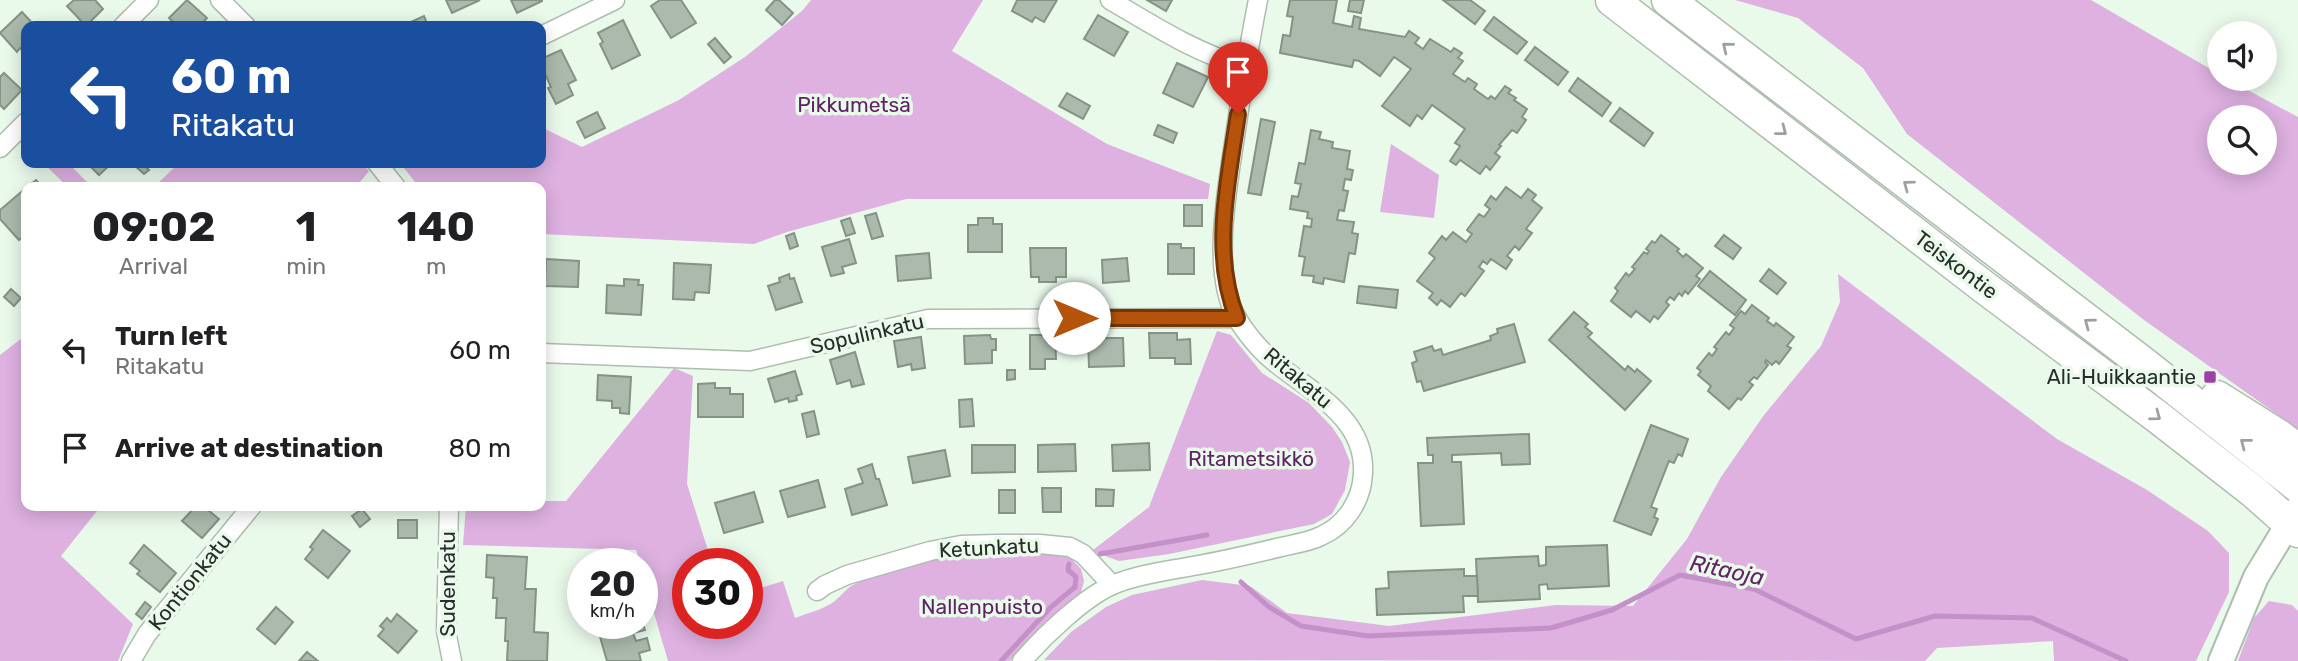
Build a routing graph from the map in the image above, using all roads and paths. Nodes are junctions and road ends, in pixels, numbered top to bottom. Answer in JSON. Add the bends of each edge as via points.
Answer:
{"nodes":[{"id":1,"x":149,"y":0,"type":"edge"},
{"id":2,"x":220,"y":0,"type":"edge"},
{"id":3,"x":615,"y":0,"type":"edge"},
{"id":4,"x":1110,"y":0,"type":"edge"},
{"id":5,"x":1258,"y":0,"type":"edge"},
{"id":6,"x":1612,"y":0,"type":"edge"},
{"id":7,"x":1668,"y":0,"type":"edge"},
{"id":8,"x":128,"y":21,"type":"edge"},
{"id":9,"x":241,"y":21,"type":"edge"},
{"id":10,"x":546,"y":34,"type":"edge"},
{"id":11,"x":1245,"y":66,"type":"junction"},
{"id":12,"x":21,"y":127,"type":"edge"},
{"id":13,"x":0,"y":148,"type":"edge"},
{"id":14,"x":381,"y":168,"type":"edge"},
{"id":15,"x":392,"y":182,"type":"edge"},
{"id":16,"x":1237,"y":318,"type":"junction"},
{"id":17,"x":546,"y":352,"type":"edge"},
{"id":18,"x":2144,"y":364,"type":"junction"},
{"id":19,"x":2298,"y":451,"type":"edge"},
{"id":20,"x":2298,"y":486,"type":"edge"},
{"id":21,"x":248,"y":511,"type":"edge"},
{"id":22,"x":449,"y":511,"type":"edge"},
{"id":23,"x":2295,"y":520,"type":"edge"},
{"id":24,"x":1112,"y":585,"type":"junction"},
{"id":25,"x":817,"y":592,"type":"dead end"},
{"id":26,"x":449,"y":659,"type":"edge"},
{"id":27,"x":131,"y":661,"type":"edge"},
{"id":28,"x":1022,"y":661,"type":"edge"},
{"id":29,"x":2221,"y":661,"type":"edge"}],
"edges":[{"from":1,"to":8,"type":"street"},
{"from":2,"to":9,"type":"street"},
{"from":3,"to":10,"type":"street"},
{"from":4,"to":11,"type":"street","via":[[1180,40]]},
{"from":5,"to":11,"type":"street","name":"Ritakatu"},
{"from":6,"to":23,"type":"highway","name":"Teiskontie","one_way":true},
{"from":18,"to":7,"type":"highway","name":"Teiskontie","one_way":true},
{"from":11,"to":16,"type":"street","name":"Ritakatu","via":[[1223,247],[1226,285]]},
{"from":12,"to":13,"type":"street"},
{"from":14,"to":15,"type":"street"},
{"from":16,"to":17,"type":"street","name":"Sopulinkatu","via":[[928,318],[750,361]]},
{"from":16,"to":24,"type":"street","name":"Ritakatu","via":[[1269,358],[1344,417],[1362,452],[1363,474],[1356,503],[1333,529],[1308,540]]},
{"from":18,"to":19,"type":"highway","via":[[2173,369]]},
{"from":20,"to":18,"type":"highway","name":"Teiskontie","one_way":true},
{"from":21,"to":27,"type":"street","name":"Kontionkatu","via":[[147,634]]},
{"from":22,"to":26,"type":"street","name":"Sudenkatu"},
{"from":23,"to":29,"type":"street","via":[[2256,577]]},
{"from":24,"to":25,"type":"street","name":"Ketunkatu","via":[[1083,554],[1070,547],[987,544],[915,555],[847,575]]},
{"from":24,"to":28,"type":"street","name":"Ritakatu","via":[[1060,622]]}]}
